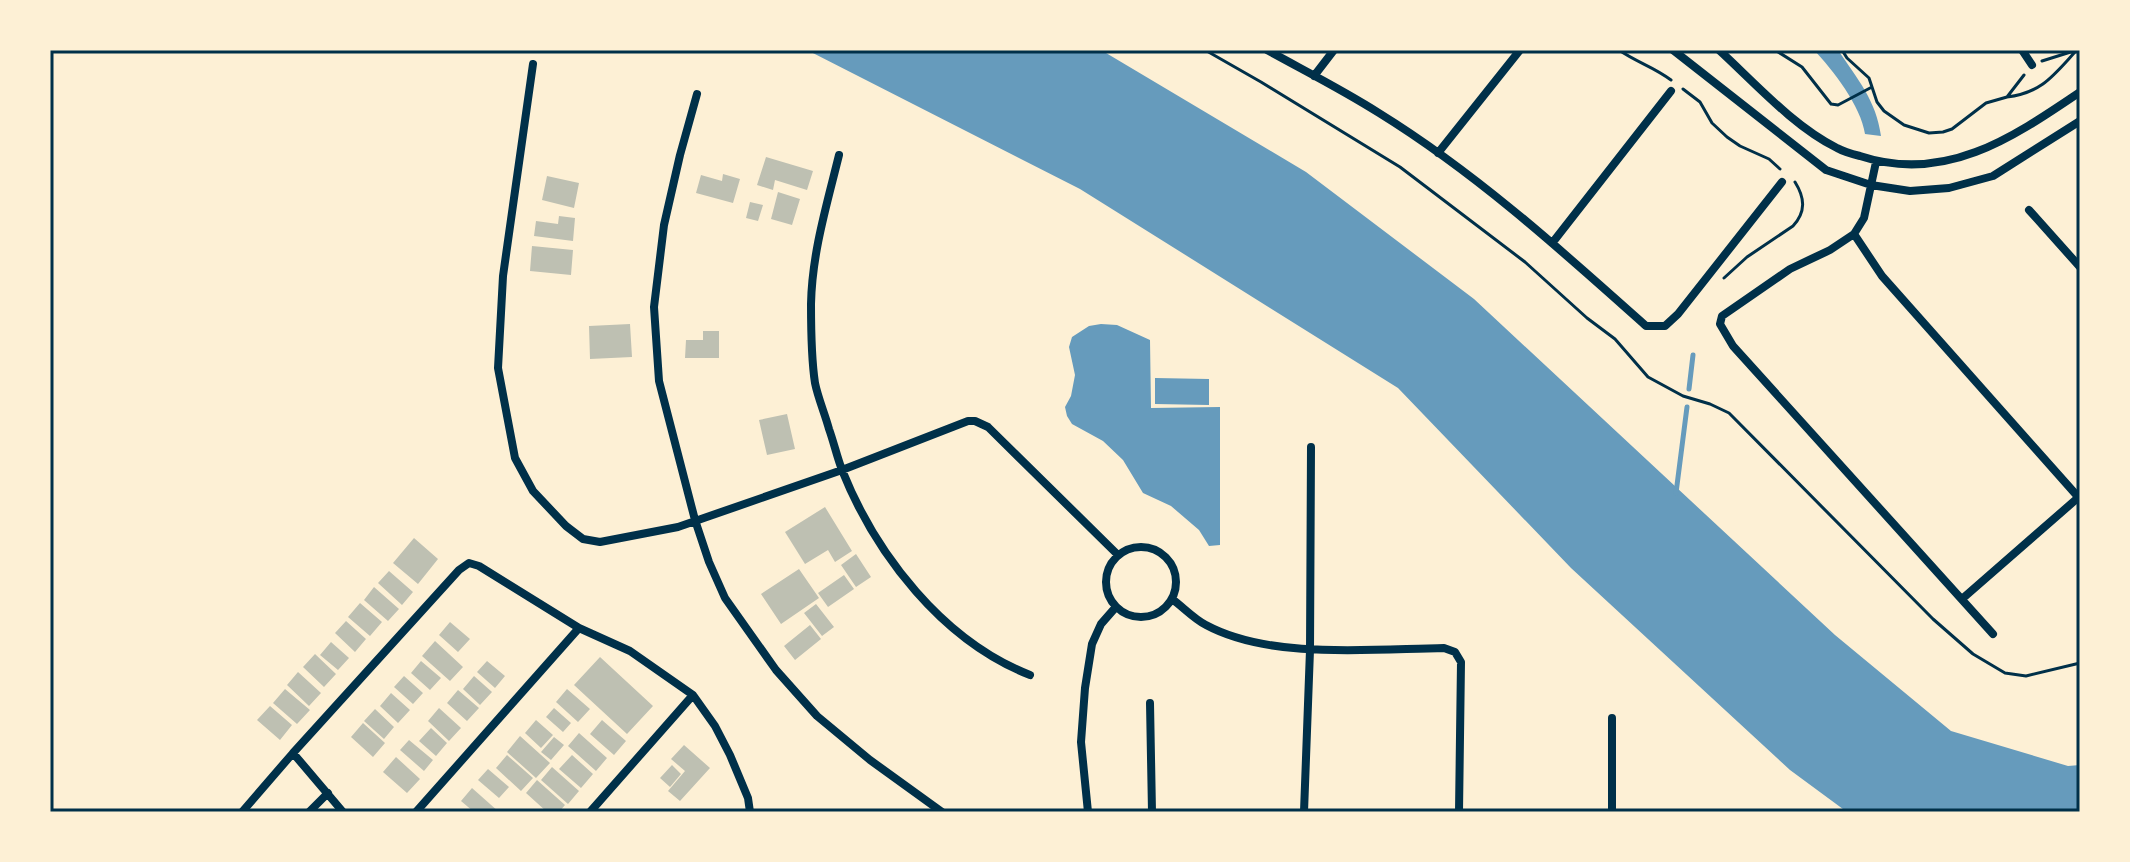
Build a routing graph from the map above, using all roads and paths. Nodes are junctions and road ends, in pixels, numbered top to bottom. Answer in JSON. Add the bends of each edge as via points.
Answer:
{"nodes":[{"id":1,"x":1205,"y":50,"type":"edge"},
{"id":2,"x":1267,"y":50,"type":"edge"},
{"id":3,"x":1334,"y":50,"type":"edge"},
{"id":4,"x":1520,"y":50,"type":"edge"},
{"id":5,"x":1619,"y":50,"type":"edge"},
{"id":6,"x":1673,"y":50,"type":"edge"},
{"id":7,"x":1719,"y":50,"type":"edge"},
{"id":8,"x":1775,"y":50,"type":"edge"},
{"id":9,"x":1842,"y":50,"type":"edge"},
{"id":10,"x":2022,"y":50,"type":"edge"},
{"id":11,"x":2076,"y":50,"type":"edge"},
{"id":12,"x":533,"y":64,"type":"dead end"},
{"id":13,"x":2032,"y":65,"type":"junction"},
{"id":14,"x":1314,"y":76,"type":"junction"},
{"id":15,"x":1872,"y":87,"type":"junction"},
{"id":16,"x":1671,"y":91,"type":"dead end"},
{"id":17,"x":2080,"y":92,"type":"edge"},
{"id":18,"x":697,"y":94,"type":"dead end"},
{"id":19,"x":2007,"y":97,"type":"junction"},
{"id":20,"x":2080,"y":121,"type":"edge"},
{"id":21,"x":1438,"y":153,"type":"junction"},
{"id":22,"x":839,"y":155,"type":"dead end"},
{"id":23,"x":1876,"y":162,"type":"junction"},
{"id":24,"x":1782,"y":182,"type":"dead end"},
{"id":25,"x":1871,"y":185,"type":"junction"},
{"id":26,"x":2029,"y":210,"type":"dead end"},
{"id":27,"x":1854,"y":234,"type":"junction"},
{"id":28,"x":1553,"y":242,"type":"junction"},
{"id":29,"x":2080,"y":267,"type":"edge"},
{"id":30,"x":1719,"y":283,"type":"dead end"},
{"id":31,"x":1311,"y":447,"type":"dead end"},
{"id":32,"x":842,"y":470,"type":"junction"},
{"id":33,"x":2079,"y":497,"type":"edge"},
{"id":34,"x":695,"y":520,"type":"junction"},
{"id":35,"x":1118,"y":555,"type":"junction"},
{"id":36,"x":1172,"y":599,"type":"junction"},
{"id":37,"x":1962,"y":599,"type":"junction"},
{"id":38,"x":1115,"y":608,"type":"junction"},
{"id":39,"x":579,"y":628,"type":"junction"},
{"id":40,"x":1993,"y":634,"type":"dead end"},
{"id":41,"x":1310,"y":650,"type":"junction"},
{"id":42,"x":2080,"y":663,"type":"edge"},
{"id":43,"x":1030,"y":675,"type":"dead end"},
{"id":44,"x":693,"y":695,"type":"junction"},
{"id":45,"x":1150,"y":703,"type":"dead end"},
{"id":46,"x":1612,"y":718,"type":"dead end"},
{"id":47,"x":293,"y":753,"type":"junction"},
{"id":48,"x":328,"y":793,"type":"junction"},
{"id":49,"x":242,"y":812,"type":"edge"},
{"id":50,"x":309,"y":812,"type":"edge"},
{"id":51,"x":343,"y":812,"type":"edge"},
{"id":52,"x":416,"y":812,"type":"edge"},
{"id":53,"x":590,"y":812,"type":"edge"},
{"id":54,"x":750,"y":812,"type":"edge"},
{"id":55,"x":942,"y":812,"type":"edge"},
{"id":56,"x":1088,"y":812,"type":"edge"},
{"id":57,"x":1152,"y":812,"type":"edge"},
{"id":58,"x":1304,"y":812,"type":"edge"},
{"id":59,"x":1459,"y":812,"type":"edge"},
{"id":60,"x":1612,"y":812,"type":"edge"}],
"edges":[{"from":1,"to":42,"type":"path","via":[[1400,167],[1525,262],[1615,339],[1648,377],[1729,413],[1973,654],[2005,673],[2026,676]]},
{"from":2,"to":14,"type":"street"},
{"from":3,"to":14,"type":"street"},
{"from":4,"to":21,"type":"street"},
{"from":5,"to":30,"type":"path","via":[[1700,102],[1727,137],[1769,159],[1801,192],[1803,212],[1793,226]]},
{"from":6,"to":25,"type":"street","via":[[1826,170]]},
{"from":7,"to":23,"type":"street","via":[[1794,120],[1837,149]]},
{"from":8,"to":15,"type":"path","via":[[1802,67],[1831,104]]},
{"from":9,"to":15,"type":"path"},
{"from":10,"to":13,"type":"street"},
{"from":11,"to":13,"type":"path"},
{"from":11,"to":19,"type":"path","via":[[2051,79],[2025,95]]},
{"from":12,"to":34,"type":"street","via":[[499,328],[498,368],[515,458],[533,491],[583,539],[600,542]]},
{"from":13,"to":19,"type":"path"},
{"from":14,"to":21,"type":"street"},
{"from":15,"to":19,"type":"path","via":[[1884,111],[1929,133],[1952,129],[1986,103]]},
{"from":16,"to":28,"type":"street"},
{"from":17,"to":23,"type":"street","via":[[2034,123],[1961,158],[1912,166]]},
{"from":18,"to":34,"type":"street","via":[[664,225],[654,307],[659,381]]},
{"from":20,"to":25,"type":"street","via":[[1993,176],[1910,191]]},
{"from":21,"to":28,"type":"street"},
{"from":22,"to":32,"type":"street","via":[[812,275],[811,326],[815,385]]},
{"from":23,"to":25,"type":"street"},
{"from":24,"to":28,"type":"street","via":[[1665,326],[1646,326]]},
{"from":25,"to":27,"type":"street","via":[[1864,218]]},
{"from":26,"to":29,"type":"street"},
{"from":27,"to":33,"type":"street","via":[[1882,276]]},
{"from":27,"to":37,"type":"street","via":[[1790,269],[1722,316],[1720,324],[1733,346]]},
{"from":31,"to":41,"type":"street"},
{"from":32,"to":34,"type":"street"},
{"from":32,"to":35,"type":"street","via":[[975,421],[988,427]]},
{"from":32,"to":43,"type":"street","via":[[891,560],[931,607],[988,654]]},
{"from":33,"to":37,"type":"street"},
{"from":34,"to":55,"type":"street","via":[[725,598],[776,670],[817,716]]},
{"from":35,"to":36,"type":"street","via":[[1141,547],[1163,555],[1176,576]]},
{"from":35,"to":38,"type":"street","via":[[1110,564],[1105,587]]},
{"from":36,"to":38,"type":"street","via":[[1146,618]]},
{"from":36,"to":41,"type":"street","via":[[1226,634]]},
{"from":37,"to":40,"type":"street"},
{"from":38,"to":56,"type":"street","via":[[1092,644],[1085,688],[1081,742]]},
{"from":39,"to":44,"type":"street","via":[[630,651]]},
{"from":39,"to":47,"type":"street","via":[[469,563]]},
{"from":39,"to":52,"type":"street"},
{"from":41,"to":58,"type":"street"},
{"from":41,"to":59,"type":"street","via":[[1455,652],[1461,662]]},
{"from":44,"to":53,"type":"street"},
{"from":44,"to":54,"type":"street","via":[[730,755]]},
{"from":45,"to":57,"type":"street"},
{"from":46,"to":60,"type":"street"},
{"from":47,"to":48,"type":"street"},
{"from":47,"to":49,"type":"street"},
{"from":48,"to":50,"type":"street"},
{"from":48,"to":51,"type":"street"}]}
